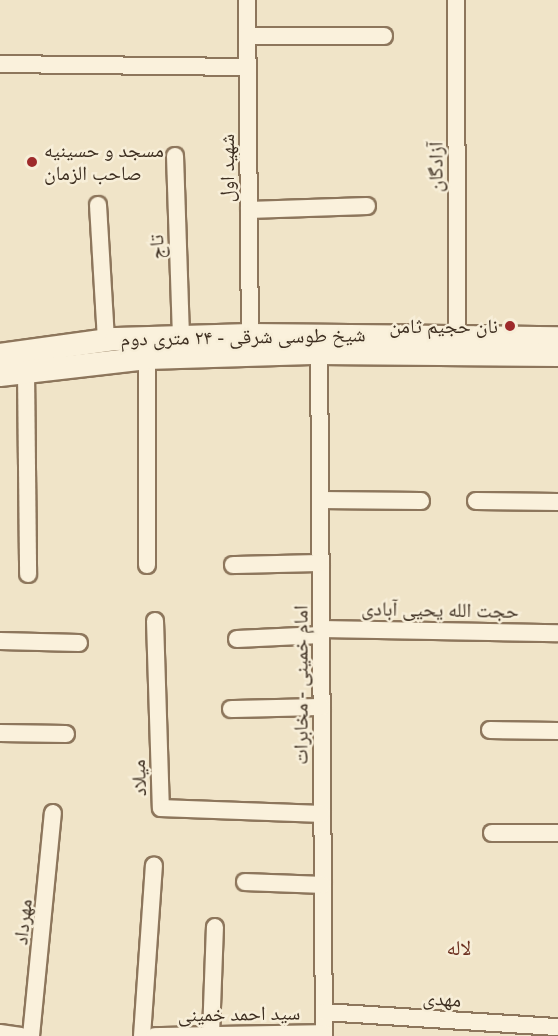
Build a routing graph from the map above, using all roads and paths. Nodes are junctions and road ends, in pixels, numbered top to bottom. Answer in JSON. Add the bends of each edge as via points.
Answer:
{"nodes":[{"id":1,"x":247,"y":0,"type":"edge"},
{"id":2,"x":456,"y":0,"type":"edge"},
{"id":3,"x":247,"y":36,"type":"junction"},
{"id":4,"x":384,"y":36,"type":"dead end"},
{"id":5,"x":0,"y":64,"type":"edge"},
{"id":6,"x":248,"y":67,"type":"junction"},
{"id":7,"x":175,"y":156,"type":"dead end"},
{"id":8,"x":98,"y":205,"type":"dead end"},
{"id":9,"x":367,"y":206,"type":"dead end"},
{"id":10,"x":249,"y":210,"type":"junction"},
{"id":11,"x":457,"y":334,"type":"junction"},
{"id":12,"x":250,"y":335,"type":"junction"},
{"id":13,"x":181,"y":337,"type":"junction"},
{"id":14,"x":0,"y":338,"type":"edge"},
{"id":15,"x":558,"y":338,"type":"edge"},
{"id":16,"x":106,"y":341,"type":"junction"},
{"id":17,"x":320,"y":344,"type":"junction"},
{"id":18,"x":37,"y":350,"type":"junction"},
{"id":19,"x":0,"y":355,"type":"edge"},
{"id":20,"x":558,"y":356,"type":"edge"},
{"id":21,"x":147,"y":358,"type":"junction"},
{"id":22,"x":26,"y":371,"type":"junction"},
{"id":23,"x":0,"y":375,"type":"edge"},
{"id":24,"x":320,"y":500,"type":"junction"},
{"id":25,"x":421,"y":501,"type":"dead end"},
{"id":26,"x":476,"y":501,"type":"dead end"},
{"id":27,"x":558,"y":502,"type":"edge"},
{"id":28,"x":321,"y":563,"type":"junction"},
{"id":29,"x":147,"y":565,"type":"dead end"},
{"id":30,"x":233,"y":565,"type":"dead end"},
{"id":31,"x":28,"y":574,"type":"dead end"},
{"id":32,"x":155,"y":621,"type":"dead end"},
{"id":33,"x":321,"y":632,"type":"junction"},
{"id":34,"x":558,"y":633,"type":"edge"},
{"id":35,"x":237,"y":639,"type":"dead end"},
{"id":36,"x":0,"y":641,"type":"edge"},
{"id":37,"x":79,"y":643,"type":"dead end"},
{"id":38,"x":322,"y":707,"type":"junction"},
{"id":39,"x":231,"y":709,"type":"dead end"},
{"id":40,"x":489,"y":730,"type":"dead end"},
{"id":41,"x":558,"y":731,"type":"edge"},
{"id":42,"x":0,"y":733,"type":"edge"},
{"id":43,"x":66,"y":734,"type":"dead end"},
{"id":44,"x":53,"y":813,"type":"dead end"},
{"id":45,"x":322,"y":813,"type":"junction"},
{"id":46,"x":492,"y":833,"type":"dead end"},
{"id":47,"x":558,"y":833,"type":"edge"},
{"id":48,"x":154,"y":865,"type":"dead end"},
{"id":49,"x":245,"y":882,"type":"dead end"},
{"id":50,"x":323,"y":885,"type":"junction"},
{"id":51,"x":215,"y":927,"type":"dead end"},
{"id":52,"x":324,"y":1012,"type":"junction"},
{"id":53,"x":558,"y":1026,"type":"edge"},
{"id":54,"x":474,"y":1029,"type":"edge"},
{"id":55,"x":538,"y":1031,"type":"edge"},
{"id":56,"x":0,"y":1033,"type":"edge"},
{"id":57,"x":211,"y":1035,"type":"edge"},
{"id":58,"x":324,"y":1035,"type":"edge"},
{"id":59,"x":21,"y":1036,"type":"edge"},
{"id":60,"x":31,"y":1036,"type":"edge"},
{"id":61,"x":142,"y":1036,"type":"edge"},
{"id":62,"x":155,"y":1036,"type":"edge"}],
"edges":[{"from":1,"to":3,"type":"street","name":"شهید اول"},
{"from":2,"to":11,"type":"street","name":"آزادگان"},
{"from":3,"to":4,"type":"street"},
{"from":3,"to":6,"type":"street","name":"شهید اول"},
{"from":5,"to":6,"type":"street"},
{"from":6,"to":10,"type":"street","name":"شهید اول"},
{"from":7,"to":13,"type":"street","name":"تاج"},
{"from":8,"to":16,"type":"street"},
{"from":9,"to":10,"type":"street"},
{"from":10,"to":12,"type":"street","name":"شهید اول"},
{"from":11,"to":15,"type":"main road","name":"شیخ طوسی شرقی - ۲۴ متری دوم"},
{"from":11,"to":17,"type":"main road","name":"شیخ طوسی شرقی - ۲۴ متری دوم"},
{"from":12,"to":13,"type":"main road","name":"شیخ طوسی شرقی - ۲۴ متری دوم"},
{"from":12,"to":17,"type":"main road","name":"شیخ طوسی شرقی - ۲۴ متری دوم"},
{"from":13,"to":16,"type":"main road","name":"شیخ طوسی شرقی - ۲۴ متری دوم"},
{"from":14,"to":18,"type":"main road"},
{"from":16,"to":18,"type":"main road","name":"شیخ طوسی شرقی - ۲۴ متری دوم"},
{"from":17,"to":20,"type":"main road","name":"شیخ طوسی شرقی - ۲۴ متری دوم"},
{"from":17,"to":21,"type":"main road","name":"شیخ طوسی شرقی - ۲۴ متری دوم"},
{"from":17,"to":24,"type":"street","name":"امام خمینی - مخابرات"},
{"from":18,"to":19,"type":"main road","name":"شیخ طوسی شرقی - ۲۴ متری دوم"},
{"from":21,"to":22,"type":"main road","name":"شیخ طوسی شرقی - ۲۴ متری دوم"},
{"from":21,"to":29,"type":"street"},
{"from":22,"to":23,"type":"main road","name":"شیخ طوسی شرقی - ۲۴ متری دوم"},
{"from":22,"to":31,"type":"street"},
{"from":24,"to":25,"type":"street"},
{"from":24,"to":28,"type":"street","name":"امام خمینی - مخابرات"},
{"from":26,"to":27,"type":"street"},
{"from":28,"to":30,"type":"street"},
{"from":28,"to":33,"type":"street","name":"امام خمینی - مخابرات"},
{"from":32,"to":45,"type":"street","name":"میلاد","via":[[161,808]]},
{"from":33,"to":34,"type":"street","name":"حجت الله یحیی آبادی"},
{"from":33,"to":35,"type":"street","name":"حجت الله یحیی آبادی"},
{"from":33,"to":38,"type":"street","name":"امام خمینی - مخابرات"},
{"from":36,"to":37,"type":"street"},
{"from":38,"to":39,"type":"street"},
{"from":38,"to":45,"type":"street","name":"امام خمینی - مخابرات"},
{"from":40,"to":41,"type":"street"},
{"from":42,"to":43,"type":"street"},
{"from":44,"to":60,"type":"street","name":"مهرداد"},
{"from":45,"to":50,"type":"street","name":"امام خمینی - مخابرات"},
{"from":46,"to":47,"type":"street"},
{"from":48,"to":61,"type":"street"},
{"from":49,"to":50,"type":"street"},
{"from":50,"to":52,"type":"street","name":"امام خمینی - مخابرات"},
{"from":51,"to":57,"type":"street"},
{"from":52,"to":54,"type":"street","name":"مهدی"},
{"from":52,"to":58,"type":"street","name":"امام خمینی - مخابرات"},
{"from":53,"to":55,"type":"street","name":"مهدی"},
{"from":54,"to":55,"type":"street","name":"مهدی"},
{"from":56,"to":59,"type":"street"},
{"from":57,"to":58,"type":"street","name":"سید احمد خمینی"},
{"from":57,"to":62,"type":"street","name":"سید احمد خمینی"}]}
